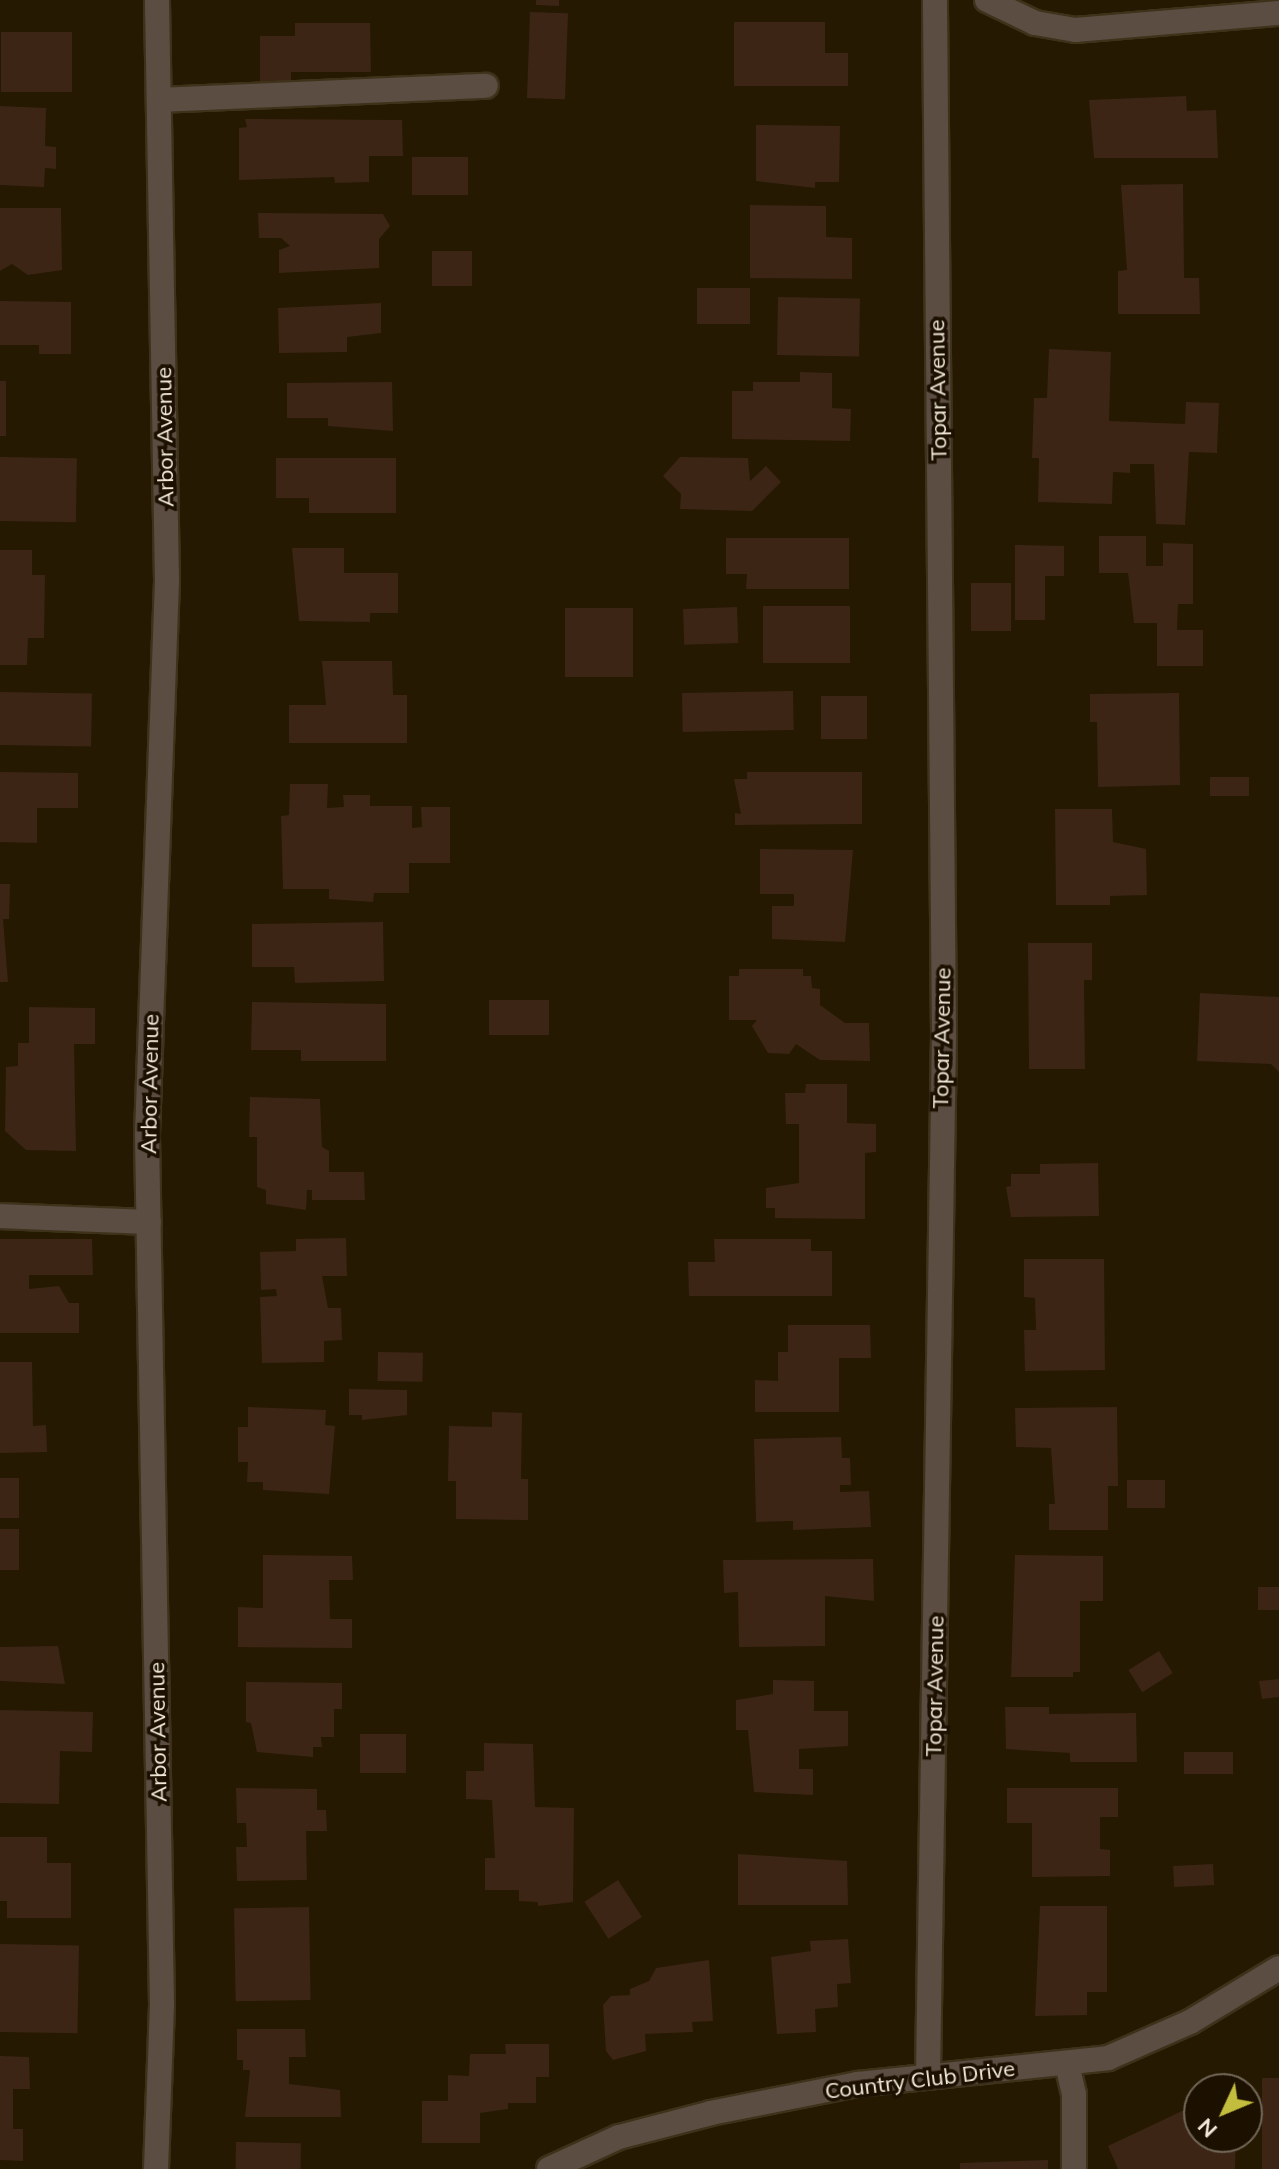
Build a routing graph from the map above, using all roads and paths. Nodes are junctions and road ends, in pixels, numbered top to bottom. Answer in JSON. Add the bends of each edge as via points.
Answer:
{"nodes":[{"id":1,"x":157,"y":0,"type":"edge"},
{"id":2,"x":935,"y":0,"type":"edge"},
{"id":3,"x":987,"y":0,"type":"edge"},
{"id":4,"x":1279,"y":13,"type":"edge"},
{"id":5,"x":486,"y":86,"type":"dead end"},
{"id":6,"x":159,"y":100,"type":"junction"},
{"id":7,"x":0,"y":1216,"type":"edge"},
{"id":8,"x":149,"y":1222,"type":"junction"},
{"id":9,"x":1279,"y":1968,"type":"edge"},
{"id":10,"x":1067,"y":2064,"type":"junction"},
{"id":11,"x":928,"y":2076,"type":"junction"},
{"id":12,"x":156,"y":2169,"type":"edge"},
{"id":13,"x":549,"y":2169,"type":"edge"},
{"id":14,"x":1074,"y":2169,"type":"edge"}],
"edges":[{"from":1,"to":6,"type":"street","name":"Arbor Avenue"},
{"from":2,"to":11,"type":"street","name":"Topar Avenue","via":[[944,1037]]},
{"from":3,"to":4,"type":"street","via":[[1035,23],[1075,30]]},
{"from":5,"to":6,"type":"street"},
{"from":6,"to":8,"type":"street","name":"Arbor Avenue","via":[[167,581],[147,1134]]},
{"from":7,"to":8,"type":"street"},
{"from":8,"to":12,"type":"street","name":"Arbor Avenue","via":[[162,2004]]},
{"from":9,"to":10,"type":"street","name":"Country Club Drive","via":[[1161,2037],[1108,2058]]},
{"from":10,"to":11,"type":"street","name":"Country Club Drive"},
{"from":10,"to":14,"type":"street","via":[[1074,2094]]},
{"from":11,"to":13,"type":"street","name":"Country Club Drive","via":[[858,2084],[658,2125]]}]}
